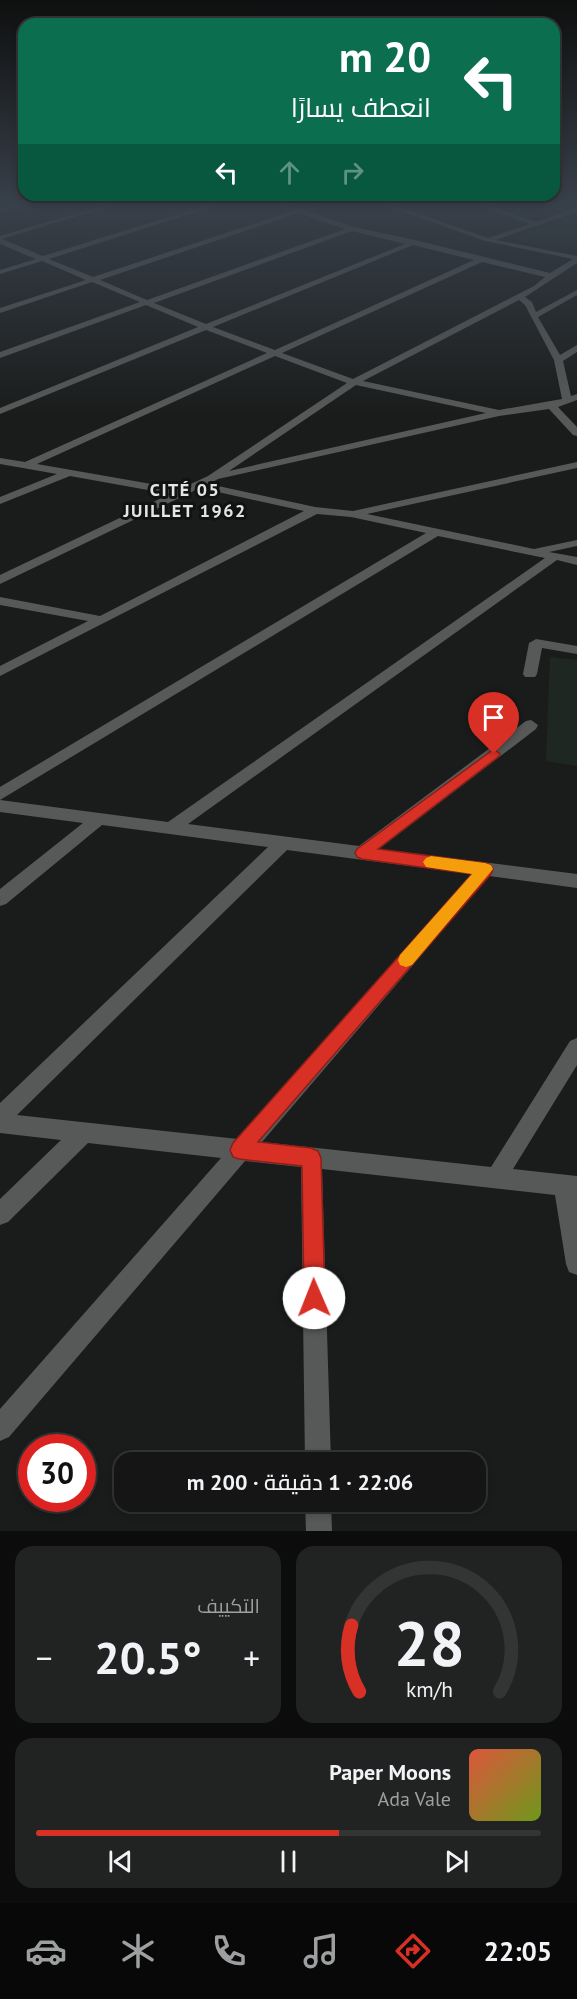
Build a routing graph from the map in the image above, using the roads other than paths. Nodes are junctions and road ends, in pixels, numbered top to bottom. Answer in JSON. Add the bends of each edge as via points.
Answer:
{"nodes":[{"id":1,"x":77,"y":273,"type":"edge"},
{"id":2,"x":112,"y":273,"type":"edge"},
{"id":3,"x":226,"y":273,"type":"edge"},
{"id":4,"x":337,"y":273,"type":"edge"},
{"id":5,"x":450,"y":273,"type":"edge"},
{"id":6,"x":541,"y":273,"type":"edge"},
{"id":7,"x":555,"y":273,"type":"edge"},
{"id":8,"x":551,"y":276,"type":"junction"},
{"id":9,"x":93,"y":280,"type":"junction"},
{"id":10,"x":577,"y":291,"type":"edge"},
{"id":11,"x":520,"y":297,"type":"junction"},
{"id":12,"x":143,"y":302,"type":"junction"},
{"id":13,"x":0,"y":311,"type":"edge"},
{"id":14,"x":535,"y":316,"type":"junction"},
{"id":15,"x":205,"y":327,"type":"junction"},
{"id":16,"x":577,"y":348,"type":"edge"},
{"id":17,"x":276,"y":353,"type":"junction"},
{"id":18,"x":0,"y":355,"type":"edge"},
{"id":19,"x":558,"y":360,"type":"junction"},
{"id":20,"x":354,"y":382,"type":"junction"},
{"id":21,"x":572,"y":398,"type":"edge"},
{"id":22,"x":553,"y":405,"type":"junction"},
{"id":23,"x":0,"y":411,"type":"edge"},
{"id":24,"x":499,"y":413,"type":"junction"},
{"id":25,"x":577,"y":433,"type":"edge"},
{"id":26,"x":0,"y":461,"type":"edge"},
{"id":27,"x":577,"y":465,"type":"edge"},
{"id":28,"x":25,"y":466,"type":"junction"},
{"id":29,"x":68,"y":473,"type":"junction"},
{"id":30,"x":212,"y":478,"type":"junction"},
{"id":31,"x":200,"y":485,"type":"junction"},
{"id":32,"x":183,"y":493,"type":"junction"},
{"id":33,"x":0,"y":501,"type":"edge"},
{"id":34,"x":315,"y":510,"type":"junction"},
{"id":35,"x":351,"y":514,"type":"junction"},
{"id":36,"x":434,"y":533,"type":"junction"},
{"id":37,"x":577,"y":543,"type":"edge"},
{"id":38,"x":531,"y":552,"type":"junction"},
{"id":39,"x":556,"y":556,"type":"junction"},
{"id":40,"x":577,"y":561,"type":"edge"},
{"id":41,"x":0,"y":580,"type":"edge"},
{"id":42,"x":0,"y":602,"type":"edge"},
{"id":43,"x":102,"y":620,"type":"junction"},
{"id":44,"x":577,"y":650,"type":"edge"},
{"id":45,"x":0,"y":672,"type":"edge"},
{"id":46,"x":530,"y":674,"type":"dead end"},
{"id":47,"x":531,"y":725,"type":"dead end"},
{"id":48,"x":0,"y":794,"type":"edge"},
{"id":49,"x":0,"y":806,"type":"edge"},
{"id":50,"x":99,"y":819,"type":"junction"},
{"id":51,"x":171,"y":828,"type":"junction"},
{"id":52,"x":283,"y":843,"type":"junction"},
{"id":53,"x":362,"y":853,"type":"junction"},
{"id":54,"x":485,"y":869,"type":"junction"},
{"id":55,"x":577,"y":881,"type":"edge"},
{"id":56,"x":0,"y":899,"type":"edge"},
{"id":57,"x":577,"y":1047,"type":"edge"},
{"id":58,"x":0,"y":1117,"type":"edge"},
{"id":59,"x":0,"y":1123,"type":"edge"},
{"id":60,"x":83,"y":1133,"type":"junction"},
{"id":61,"x":239,"y":1150,"type":"junction"},
{"id":62,"x":311,"y":1158,"type":"junction"},
{"id":63,"x":495,"y":1178,"type":"junction"},
{"id":64,"x":570,"y":1186,"type":"edge"},
{"id":65,"x":0,"y":1214,"type":"edge"},
{"id":66,"x":577,"y":1264,"type":"edge"},
{"id":67,"x":0,"y":1428,"type":"edge"},
{"id":68,"x":318,"y":1452,"type":"edge"},
{"id":69,"x":318,"y":1512,"type":"edge"},
{"id":70,"x":319,"y":1531,"type":"edge"}],
"edges":[{"from":1,"to":9,"type":"street"},
{"from":2,"to":9,"type":"street"},
{"from":3,"to":12,"type":"street"},
{"from":4,"to":15,"type":"street"},
{"from":5,"to":17,"type":"street"},
{"from":6,"to":8,"type":"street"},
{"from":7,"to":8,"type":"street"},
{"from":8,"to":11,"type":"street"},
{"from":9,"to":12,"type":"street"},
{"from":9,"to":13,"type":"street"},
{"from":10,"to":14,"type":"street"},
{"from":11,"to":14,"type":"street"},
{"from":11,"to":20,"type":"street"},
{"from":12,"to":15,"type":"street"},
{"from":12,"to":18,"type":"street"},
{"from":14,"to":19,"type":"street"},
{"from":15,"to":17,"type":"street"},
{"from":15,"to":23,"type":"street"},
{"from":16,"to":19,"type":"street"},
{"from":17,"to":20,"type":"street"},
{"from":17,"to":28,"type":"street"},
{"from":19,"to":21,"type":"street"},
{"from":20,"to":24,"type":"street"},
{"from":20,"to":30,"type":"street"},
{"from":21,"to":22,"type":"street"},
{"from":22,"to":24,"type":"street"},
{"from":22,"to":25,"type":"street"},
{"from":24,"to":30,"type":"street"},
{"from":26,"to":28,"type":"street"},
{"from":27,"to":35,"type":"street"},
{"from":28,"to":29,"type":"street"},
{"from":29,"to":32,"type":"street"},
{"from":29,"to":33,"type":"street"},
{"from":30,"to":31,"type":"street"},
{"from":31,"to":32,"type":"street"},
{"from":31,"to":34,"type":"street"},
{"from":32,"to":41,"type":"street"},
{"from":34,"to":35,"type":"street"},
{"from":34,"to":43,"type":"street"},
{"from":35,"to":36,"type":"street"},
{"from":36,"to":38,"type":"street"},
{"from":36,"to":48,"type":"street"},
{"from":37,"to":38,"type":"street"},
{"from":38,"to":39,"type":"street"},
{"from":39,"to":40,"type":"street"},
{"from":39,"to":51,"type":"street"},
{"from":42,"to":43,"type":"street"},
{"from":43,"to":45,"type":"street"},
{"from":44,"to":46,"type":"street","via":[[536,644]]},
{"from":47,"to":53,"type":"street"},
{"from":49,"to":50,"type":"street"},
{"from":50,"to":51,"type":"street"},
{"from":50,"to":56,"type":"street"},
{"from":51,"to":52,"type":"street"},
{"from":52,"to":53,"type":"street"},
{"from":52,"to":58,"type":"street"},
{"from":53,"to":54,"type":"street"},
{"from":54,"to":55,"type":"street"},
{"from":54,"to":61,"type":"street"},
{"from":57,"to":63,"type":"street"},
{"from":59,"to":60,"type":"street"},
{"from":60,"to":61,"type":"street"},
{"from":60,"to":65,"type":"street"},
{"from":61,"to":62,"type":"street"},
{"from":61,"to":67,"type":"street"},
{"from":62,"to":63,"type":"street"},
{"from":62,"to":68,"type":"street"},
{"from":63,"to":64,"type":"street"},
{"from":64,"to":66,"type":"street"},
{"from":69,"to":70,"type":"street"}]}
